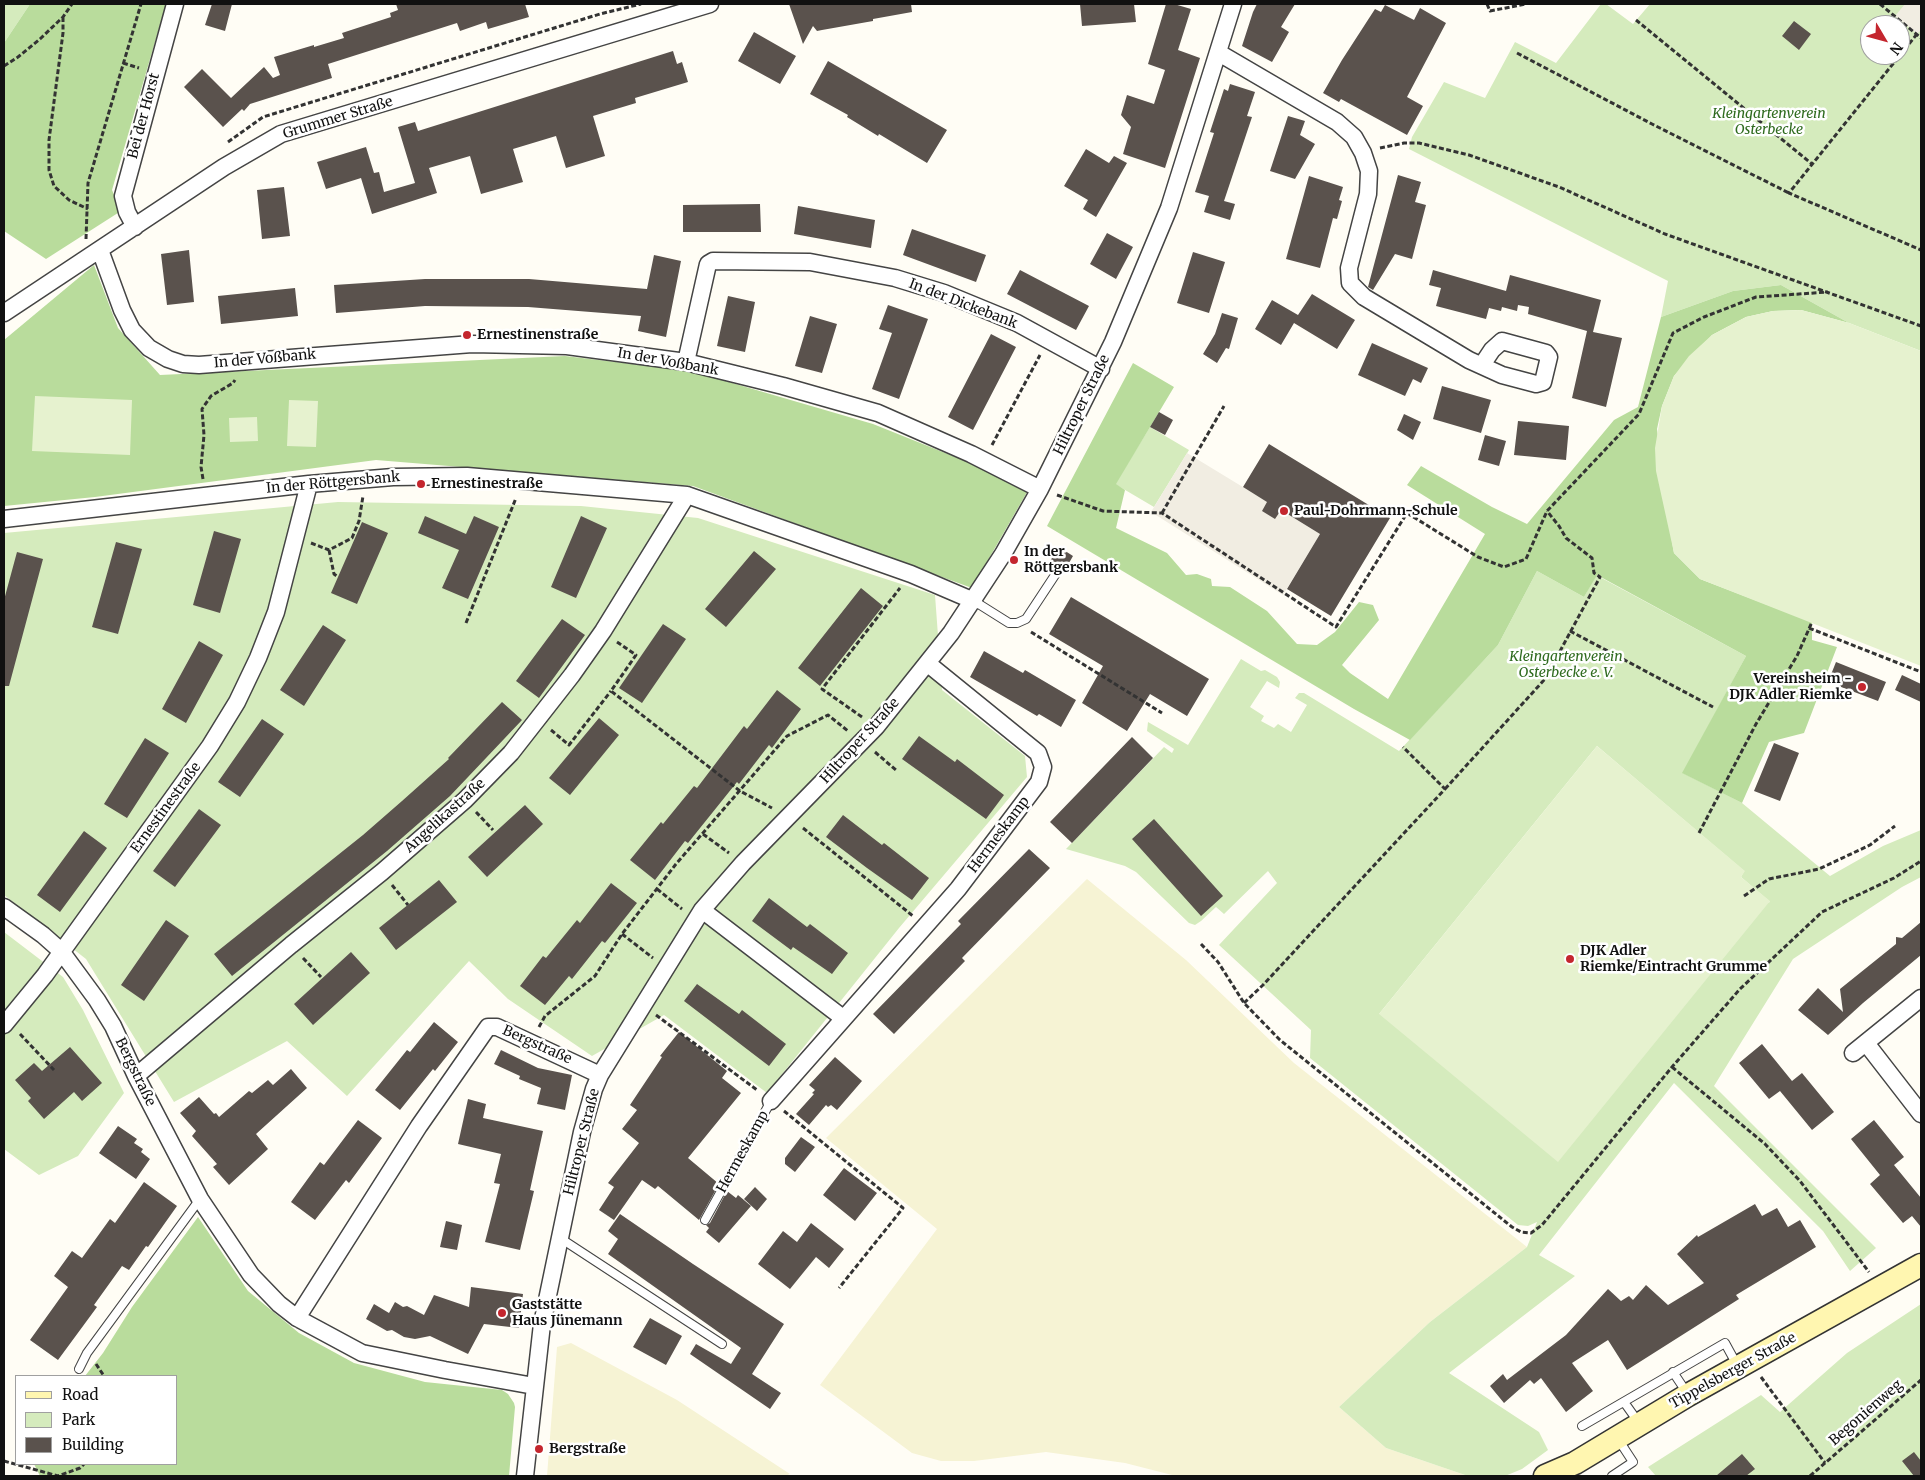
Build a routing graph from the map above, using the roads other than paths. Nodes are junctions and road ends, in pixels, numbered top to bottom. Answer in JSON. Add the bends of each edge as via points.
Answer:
{"nodes":[{"id":1,"x":175,"y":4,"type":"edge"},
{"id":2,"x":710,"y":4,"type":"edge"},
{"id":3,"x":1233,"y":4,"type":"edge"},
{"id":4,"x":1219,"y":53,"type":"junction"},
{"id":5,"x":136,"y":227,"type":"junction"},
{"id":6,"x":100,"y":250,"type":"junction"},
{"id":7,"x":4,"y":314,"type":"edge"},
{"id":8,"x":686,"y":362,"type":"junction"},
{"id":9,"x":1482,"y":365,"type":"dead end"},
{"id":10,"x":1101,"y":369,"type":"junction"},
{"id":11,"x":309,"y":484,"type":"junction"},
{"id":12,"x":1040,"y":489,"type":"junction"},
{"id":13,"x":687,"y":495,"type":"junction"},
{"id":14,"x":4,"y":519,"type":"edge"},
{"id":15,"x":1057,"y":572,"type":"dead end"},
{"id":16,"x":974,"y":601,"type":"junction"},
{"id":17,"x":927,"y":664,"type":"junction"},
{"id":18,"x":4,"y":907,"type":"edge"},
{"id":19,"x":699,"y":914,"type":"junction"},
{"id":20,"x":61,"y":952,"type":"junction"},
{"id":21,"x":1921,"y":998,"type":"edge"},
{"id":22,"x":843,"y":1018,"type":"junction"},
{"id":23,"x":6,"y":1023,"type":"edge"},
{"id":24,"x":1866,"y":1042,"type":"junction"},
{"id":25,"x":1852,"y":1053,"type":"dead end"},
{"id":26,"x":600,"y":1074,"type":"junction"},
{"id":27,"x":136,"y":1076,"type":"junction"},
{"id":28,"x":771,"y":1101,"type":"joint"},
{"id":29,"x":1921,"y":1114,"type":"edge"},
{"id":30,"x":200,"y":1199,"type":"junction"},
{"id":31,"x":705,"y":1220,"type":"dead end"},
{"id":32,"x":560,"y":1238,"type":"junction"},
{"id":33,"x":1921,"y":1265,"type":"edge"},
{"id":34,"x":297,"y":1318,"type":"junction"},
{"id":35,"x":722,"y":1344,"type":"dead end"},
{"id":36,"x":1743,"y":1364,"type":"junction"},
{"id":37,"x":79,"y":1369,"type":"dead end"},
{"id":38,"x":1673,"y":1372,"type":"junction"},
{"id":39,"x":534,"y":1386,"type":"junction"},
{"id":40,"x":1688,"y":1395,"type":"junction"},
{"id":41,"x":1624,"y":1402,"type":"junction"},
{"id":42,"x":1640,"y":1424,"type":"junction"},
{"id":43,"x":1582,"y":1426,"type":"dead end"},
{"id":44,"x":1617,"y":1438,"type":"junction"},
{"id":45,"x":525,"y":1476,"type":"edge"},
{"id":46,"x":1544,"y":1476,"type":"edge"},
{"id":47,"x":1612,"y":1476,"type":"edge"}],
"edges":[{"from":1,"to":5,"type":"street","name":"Bei der Horst","via":[[123,196]]},
{"from":2,"to":5,"type":"street","name":"Grummer Straße","via":[[281,134],[224,167]]},
{"from":3,"to":4,"type":"street","name":"Hiltroper Straße"},
{"from":4,"to":9,"type":"street","via":[[1337,122],[1354,137],[1369,171],[1368,194],[1349,268],[1350,283],[1364,297]]},
{"from":4,"to":10,"type":"street","name":"Hiltroper Straße","via":[[1169,208]]},
{"from":5,"to":6,"type":"street","name":"Grummer Straße"},
{"from":6,"to":7,"type":"street","name":"Grummer Straße"},
{"from":6,"to":8,"type":"street","name":"In der Voßbank","via":[[132,330],[149,348],[183,364],[472,344],[568,346]]},
{"from":8,"to":10,"type":"street","name":"In der Dickebank","via":[[708,264],[714,261],[810,262],[895,278],[944,293],[1017,323]]},
{"from":8,"to":12,"type":"street","name":"In der Voßbank","via":[[878,413]]},
{"from":10,"to":12,"type":"street","name":"Hiltroper Straße"},
{"from":11,"to":13,"type":"street","name":"In der Röttgersbank","via":[[393,477],[467,476]]},
{"from":11,"to":14,"type":"street","name":"In der Röttgersbank"},
{"from":11,"to":20,"type":"street","name":"Ernestinestraße","via":[[276,612],[237,702],[210,746]]},
{"from":12,"to":16,"type":"street","name":"Hiltroper Straße"},
{"from":13,"to":16,"type":"street","name":"In der Röttgersbank","via":[[911,574]]},
{"from":13,"to":27,"type":"street","name":"Angelikastraße","via":[[572,675],[511,752],[465,800],[382,872]]},
{"from":15,"to":16,"type":"lane","via":[[1026,619],[1017,623],[1009,623]]},
{"from":16,"to":17,"type":"street","name":"Hiltroper Straße"},
{"from":17,"to":19,"type":"street","name":"Hiltroper Straße","via":[[863,742],[743,863]]},
{"from":17,"to":22,"type":"street","name":"Hermeskamp","via":[[1038,753],[1044,767],[1040,782],[958,889]]},
{"from":18,"to":20,"type":"street","name":"Bergstraße"},
{"from":19,"to":22,"type":"street"},
{"from":19,"to":26,"type":"street","name":"Hiltroper Straße"},
{"from":20,"to":23,"type":"street"},
{"from":20,"to":27,"type":"street","name":"Bergstraße","via":[[113,1026]]},
{"from":21,"to":24,"type":"street"},
{"from":22,"to":28,"type":"street","name":"Hermeskamp"},
{"from":24,"to":25,"type":"street"},
{"from":24,"to":29,"type":"street"},
{"from":26,"to":32,"type":"street","name":"Hiltroper Straße","via":[[582,1132]]},
{"from":26,"to":34,"type":"street","name":"Bergstraße","via":[[497,1027],[488,1027],[418,1126]]},
{"from":27,"to":30,"type":"street","name":"Bergstraße"},
{"from":28,"to":31,"type":"lane","name":"Hermeskamp"},
{"from":30,"to":34,"type":"street","name":"Bergstraße","via":[[251,1275]]},
{"from":30,"to":37,"type":"lane","via":[[87,1353]]},
{"from":32,"to":35,"type":"lane"},
{"from":32,"to":39,"type":"street","name":"Hiltroper Straße","via":[[542,1324]]},
{"from":33,"to":36,"type":"street","name":"Tippelsberger Straße"},
{"from":34,"to":39,"type":"street","name":"Bergstraße","via":[[362,1352]]},
{"from":36,"to":38,"type":"lane","via":[[1725,1343]]},
{"from":36,"to":40,"type":"street","name":"Tippelsberger Straße"},
{"from":38,"to":40,"type":"lane"},
{"from":38,"to":41,"type":"lane"},
{"from":39,"to":45,"type":"street","name":"Hiltroper Straße"},
{"from":40,"to":42,"type":"street","name":"Tippelsberger Straße"},
{"from":41,"to":42,"type":"lane"},
{"from":41,"to":43,"type":"lane"},
{"from":42,"to":44,"type":"street","name":"Tippelsberger Straße"},
{"from":44,"to":46,"type":"street","name":"Tippelsberger Straße","via":[[1575,1463]]},
{"from":44,"to":47,"type":"lane","via":[[1633,1462]]}]}
